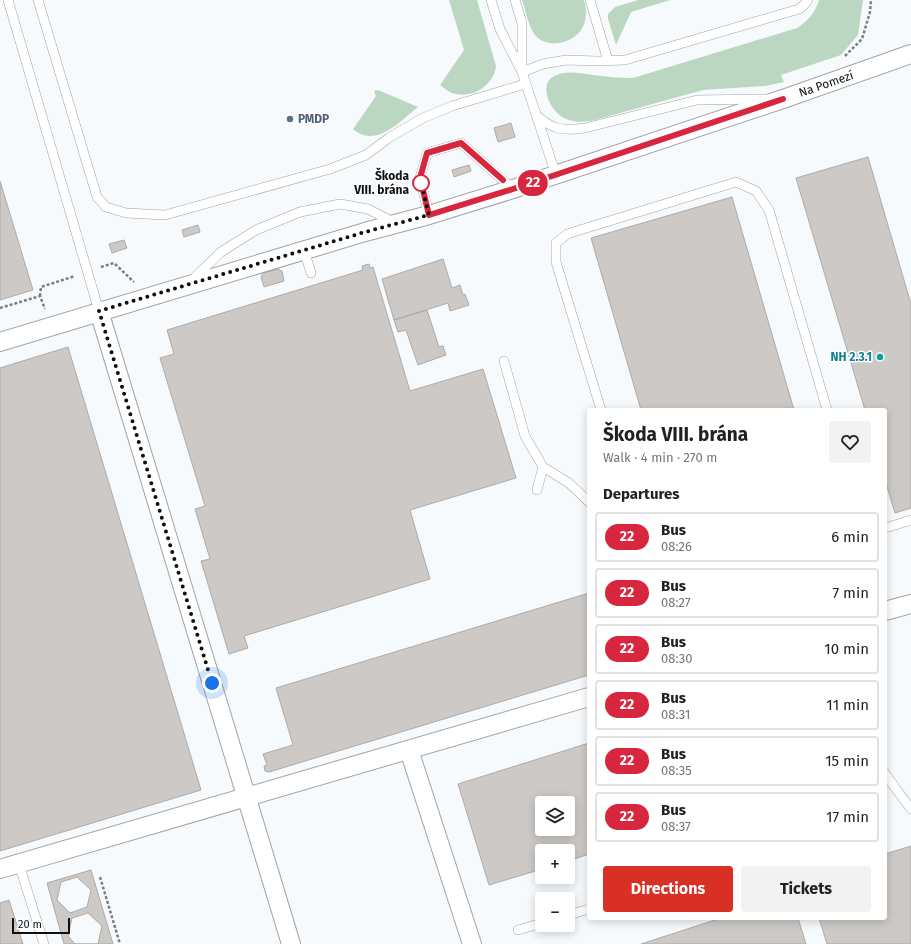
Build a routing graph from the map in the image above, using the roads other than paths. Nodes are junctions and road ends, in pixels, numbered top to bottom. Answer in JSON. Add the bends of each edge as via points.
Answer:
{"nodes":[{"id":1,"x":8,"y":0,"type":"edge"},
{"id":2,"x":38,"y":0,"type":"edge"},
{"id":3,"x":491,"y":0,"type":"edge"},
{"id":4,"x":515,"y":0,"type":"edge"},
{"id":5,"x":590,"y":0,"type":"edge"},
{"id":6,"x":808,"y":0,"type":"edge"},
{"id":7,"x":911,"y":54,"type":"edge"},
{"id":8,"x":608,"y":61,"type":"junction"},
{"id":9,"x":522,"y":72,"type":"junction"},
{"id":10,"x":526,"y":84,"type":"junction"},
{"id":11,"x":783,"y":99,"type":"junction"},
{"id":12,"x":536,"y":115,"type":"junction"},
{"id":13,"x":556,"y":175,"type":"junction"},
{"id":14,"x":513,"y":189,"type":"junction"},
{"id":15,"x":429,"y":215,"type":"junction"},
{"id":16,"x":397,"y":223,"type":"junction"},
{"id":17,"x":304,"y":250,"type":"junction"},
{"id":18,"x":311,"y":273,"type":"dead end"},
{"id":19,"x":187,"y":285,"type":"junction"},
{"id":20,"x":99,"y":311,"type":"junction"},
{"id":21,"x":0,"y":342,"type":"edge"},
{"id":22,"x":504,"y":361,"type":"dead end"},
{"id":23,"x":600,"y":408,"type":"edge"},
{"id":24,"x":825,"y":408,"type":"edge"},
{"id":25,"x":543,"y":467,"type":"junction"},
{"id":26,"x":537,"y":490,"type":"dead end"},
{"id":27,"x":587,"y":500,"type":"edge"},
{"id":28,"x":911,"y":520,"type":"edge"},
{"id":29,"x":887,"y":527,"type":"edge"},
{"id":30,"x":911,"y":604,"type":"edge"},
{"id":31,"x":887,"y":610,"type":"edge"},
{"id":32,"x":587,"y":698,"type":"edge"},
{"id":33,"x":409,"y":750,"type":"junction"},
{"id":34,"x":887,"y":776,"type":"edge"},
{"id":35,"x":247,"y":797,"type":"junction"},
{"id":36,"x":911,"y":809,"type":"edge"},
{"id":37,"x":19,"y":864,"type":"junction"},
{"id":38,"x":0,"y":869,"type":"edge"},
{"id":39,"x":587,"y":909,"type":"edge"},
{"id":40,"x":575,"y":913,"type":"edge"},
{"id":41,"x":535,"y":925,"type":"edge"},
{"id":42,"x":518,"y":930,"type":"dead end"},
{"id":43,"x":44,"y":944,"type":"edge"},
{"id":44,"x":292,"y":944,"type":"edge"},
{"id":45,"x":472,"y":944,"type":"edge"}],
"edges":[{"from":1,"to":20,"type":"lane"},
{"from":2,"to":10,"type":"lane","via":[[97,197],[106,207],[126,213],[165,215],[330,169],[366,155],[390,137],[423,118],[452,106]]},
{"from":3,"to":9,"type":"lane","via":[[500,29]]},
{"from":4,"to":9,"type":"lane","via":[[522,24]]},
{"from":5,"to":8,"type":"lane"},
{"from":6,"to":8,"type":"lane","via":[[798,10],[625,60]]},
{"from":7,"to":11,"type":"street","name":"Na Pomezí"},
{"from":8,"to":9,"type":"lane","via":[[566,60],[543,64]]},
{"from":9,"to":10,"type":"lane"},
{"from":10,"to":12,"type":"lane"},
{"from":11,"to":12,"type":"lane","via":[[697,100],[568,130],[547,124]]},
{"from":11,"to":13,"type":"street","name":"Na Pomezí"},
{"from":12,"to":13,"type":"lane"},
{"from":13,"to":14,"type":"street","name":"Na Pomezí"},
{"from":14,"to":15,"type":"street","name":"Na Pomezí"},
{"from":14,"to":15,"type":"lane","via":[[461,143],[427,153],[420,178]]},
{"from":15,"to":16,"type":"street","name":"Na Pomezí"},
{"from":16,"to":17,"type":"street","name":"Na Pomezí"},
{"from":16,"to":19,"type":"lane","via":[[368,209],[340,204],[300,212],[256,230],[221,252]]},
{"from":17,"to":18,"type":"lane"},
{"from":17,"to":19,"type":"street","name":"Na Pomezí"},
{"from":19,"to":20,"type":"street","name":"Na Pomezí"},
{"from":20,"to":21,"type":"street","name":"Na Pomezí"},
{"from":20,"to":35,"type":"street"},
{"from":22,"to":25,"type":"lane","via":[[525,436]]},
{"from":23,"to":24,"type":"lane","via":[[556,262],[556,243],[567,234],[736,182],[756,191],[769,210]]},
{"from":25,"to":26,"type":"lane"},
{"from":25,"to":27,"type":"lane","via":[[569,484]]},
{"from":28,"to":29,"type":"lane"},
{"from":30,"to":31,"type":"street"},
{"from":32,"to":33,"type":"street"},
{"from":33,"to":35,"type":"street"},
{"from":33,"to":45,"type":"street"},
{"from":34,"to":36,"type":"lane"},
{"from":35,"to":37,"type":"street"},
{"from":35,"to":44,"type":"street"},
{"from":37,"to":38,"type":"street"},
{"from":37,"to":43,"type":"lane"},
{"from":39,"to":40,"type":"lane"},
{"from":41,"to":42,"type":"lane"}]}
